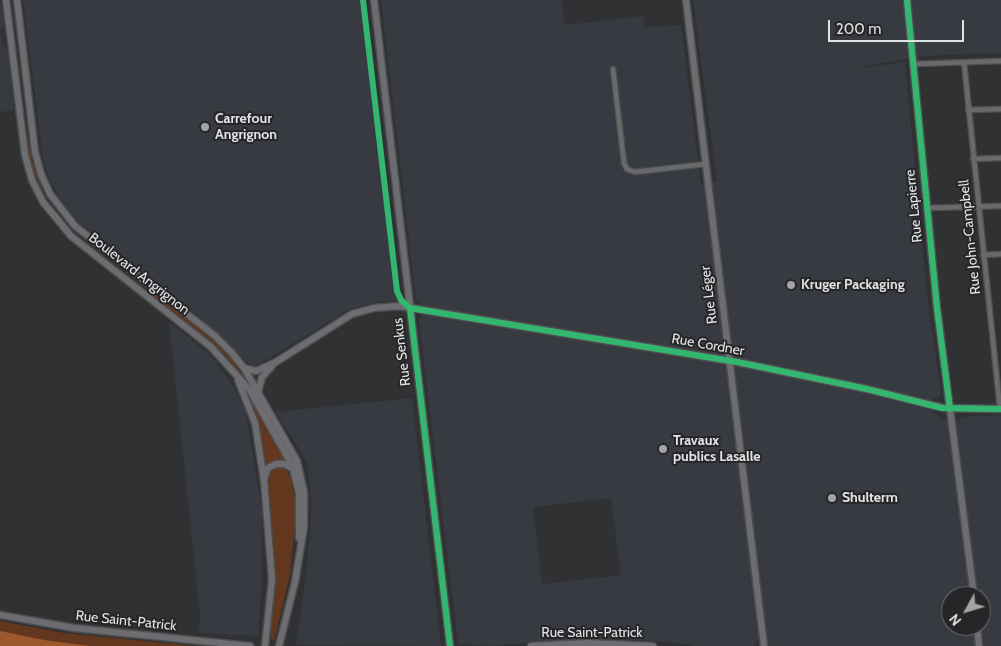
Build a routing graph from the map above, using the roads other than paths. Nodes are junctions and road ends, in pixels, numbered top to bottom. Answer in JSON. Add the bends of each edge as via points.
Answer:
{"nodes":[{"id":1,"x":6,"y":0,"type":"edge"},
{"id":2,"x":17,"y":0,"type":"edge"},
{"id":3,"x":374,"y":0,"type":"edge"},
{"id":4,"x":686,"y":0,"type":"edge"},
{"id":5,"x":907,"y":0,"type":"edge"},
{"id":6,"x":1001,"y":61,"type":"edge"},
{"id":7,"x":964,"y":62,"type":"junction"},
{"id":8,"x":913,"y":64,"type":"junction"},
{"id":9,"x":613,"y":69,"type":"dead end"},
{"id":10,"x":1001,"y":109,"type":"edge"},
{"id":11,"x":968,"y":110,"type":"junction"},
{"id":12,"x":1001,"y":158,"type":"edge"},
{"id":13,"x":973,"y":159,"type":"junction"},
{"id":14,"x":706,"y":164,"type":"junction"},
{"id":15,"x":978,"y":206,"type":"junction"},
{"id":16,"x":1001,"y":206,"type":"edge"},
{"id":17,"x":927,"y":208,"type":"junction"},
{"id":18,"x":983,"y":254,"type":"junction"},
{"id":19,"x":1001,"y":254,"type":"edge"},
{"id":20,"x":410,"y":308,"type":"junction"},
{"id":21,"x":730,"y":361,"type":"junction"},
{"id":22,"x":276,"y":362,"type":"junction"},
{"id":23,"x":244,"y":368,"type":"junction"},
{"id":24,"x":235,"y":371,"type":"junction"},
{"id":25,"x":258,"y":393,"type":"junction"},
{"id":26,"x":950,"y":409,"type":"junction"},
{"id":27,"x":1000,"y":409,"type":"edge"},
{"id":28,"x":294,"y":469,"type":"junction"},
{"id":29,"x":264,"y":480,"type":"junction"},
{"id":30,"x":300,"y":547,"type":"junction"},
{"id":31,"x":973,"y":586,"type":"edge"},
{"id":32,"x":0,"y":615,"type":"edge"},
{"id":33,"x":250,"y":646,"type":"edge"},
{"id":34,"x":265,"y":646,"type":"edge"},
{"id":35,"x":279,"y":646,"type":"edge"},
{"id":36,"x":450,"y":646,"type":"edge"},
{"id":37,"x":531,"y":646,"type":"edge"},
{"id":38,"x":653,"y":646,"type":"edge"},
{"id":39,"x":764,"y":646,"type":"edge"}],
"edges":[{"from":1,"to":24,"type":"street","name":"Boulevard Angrignon","via":[[25,155],[42,202],[75,240],[211,347]]},
{"from":2,"to":23,"type":"street","name":"Boulevard Angrignon","via":[[35,152],[50,194],[78,228],[215,336]]},
{"from":3,"to":20,"type":"street","name":"Rue Senkus"},
{"from":4,"to":14,"type":"street","name":"Rue Léger"},
{"from":5,"to":8,"type":"street","name":"Rue Lapierre"},
{"from":6,"to":7,"type":"street"},
{"from":7,"to":8,"type":"street"},
{"from":7,"to":11,"type":"street","name":"Rue John-Campbell"},
{"from":8,"to":17,"type":"street","name":"Rue Lapierre"},
{"from":9,"to":14,"type":"street","via":[[627,169],[635,172]]},
{"from":10,"to":11,"type":"street"},
{"from":11,"to":13,"type":"street","name":"Rue John-Campbell"},
{"from":12,"to":13,"type":"street"},
{"from":13,"to":15,"type":"street","name":"Rue John-Campbell"},
{"from":14,"to":21,"type":"street","name":"Rue Léger"},
{"from":15,"to":16,"type":"street"},
{"from":15,"to":17,"type":"street"},
{"from":15,"to":18,"type":"street","name":"Rue John-Campbell"},
{"from":17,"to":26,"type":"street","name":"Rue Lapierre"},
{"from":18,"to":19,"type":"street"},
{"from":18,"to":27,"type":"street","name":"Rue John-Campbell"},
{"from":20,"to":21,"type":"street","name":"Rue Cordner"},
{"from":20,"to":22,"type":"street","name":"Rue Cordner","via":[[382,306],[352,314]]},
{"from":20,"to":36,"type":"street","name":"Rue Senkus"},
{"from":21,"to":26,"type":"street","name":"Rue Cordner"},
{"from":21,"to":39,"type":"street","name":"Rue Léger"},
{"from":22,"to":23,"type":"street","via":[[256,371]]},
{"from":22,"to":25,"type":"street","via":[[263,376]]},
{"from":23,"to":25,"type":"street","name":"Boulevard Angrignon"},
{"from":24,"to":28,"type":"street","name":"Boulevard Angrignon","via":[[253,395]]},
{"from":24,"to":29,"type":"street","via":[[254,418]]},
{"from":25,"to":30,"type":"street","name":"Boulevard Angrignon","via":[[301,473],[305,505]]},
{"from":26,"to":27,"type":"street","name":"Rue Cordner"},
{"from":26,"to":31,"type":"street","name":"Rue Lapierre"},
{"from":28,"to":29,"type":"street","via":[[281,463],[273,464]]},
{"from":28,"to":30,"type":"street","name":"Boulevard Angrignon","via":[[299,493]]},
{"from":29,"to":34,"type":"street","via":[[272,579]]},
{"from":30,"to":35,"type":"street","name":"Boulevard Angrignon"},
{"from":32,"to":33,"type":"street","name":"Rue Saint-Patrick","via":[[74,628]]},
{"from":37,"to":38,"type":"street","name":"Rue Saint-Patrick","via":[[597,643]]}]}
